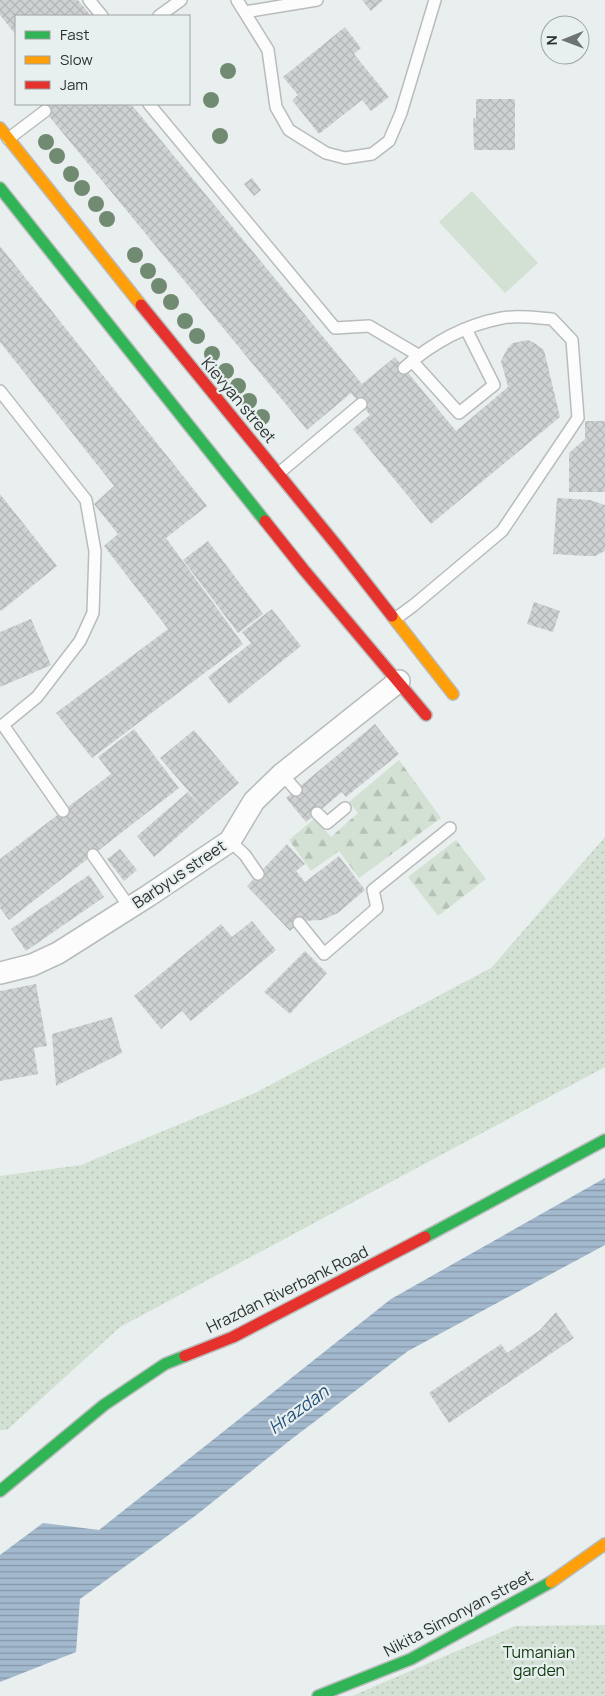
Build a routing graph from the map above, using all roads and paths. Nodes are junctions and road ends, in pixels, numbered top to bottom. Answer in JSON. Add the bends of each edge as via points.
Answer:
{"nodes":[{"id":1,"x":89,"y":0,"type":"edge"},
{"id":2,"x":181,"y":0,"type":"edge"},
{"id":3,"x":237,"y":0,"type":"edge"},
{"id":4,"x":318,"y":0,"type":"edge"},
{"id":5,"x":435,"y":0,"type":"edge"},
{"id":6,"x":245,"y":12,"type":"junction"},
{"id":7,"x":101,"y":15,"type":"edge"},
{"id":8,"x":161,"y":15,"type":"edge"},
{"id":9,"x":150,"y":105,"type":"edge"},
{"id":10,"x":45,"y":111,"type":"dead end"},
{"id":11,"x":0,"y":128,"type":"edge"},
{"id":12,"x":8,"y":139,"type":"junction"},
{"id":13,"x":0,"y":188,"type":"edge"},
{"id":14,"x":466,"y":329,"type":"junction"},
{"id":15,"x":412,"y":361,"type":"junction"},
{"id":16,"x":0,"y":390,"type":"edge"},
{"id":17,"x":361,"y":404,"type":"dead end"},
{"id":18,"x":279,"y":473,"type":"junction"},
{"id":19,"x":338,"y":547,"type":"junction"},
{"id":20,"x":337,"y":562,"type":"dead end"},
{"id":21,"x":304,"y":570,"type":"junction"},
{"id":22,"x":320,"y":572,"type":"dead end"},
{"id":23,"x":395,"y":619,"type":"junction"},
{"id":24,"x":399,"y":681,"type":"junction"},
{"id":25,"x":453,"y":694,"type":"dead end"},
{"id":26,"x":426,"y":715,"type":"dead end"},
{"id":27,"x":345,"y":808,"type":"dead end"},
{"id":28,"x":63,"y":811,"type":"dead end"},
{"id":29,"x":317,"y":813,"type":"dead end"},
{"id":30,"x":450,"y":828,"type":"dead end"},
{"id":31,"x":230,"y":841,"type":"junction"},
{"id":32,"x":93,"y":855,"type":"dead end"},
{"id":33,"x":258,"y":874,"type":"dead end"},
{"id":34,"x":130,"y":908,"type":"junction"},
{"id":35,"x":299,"y":923,"type":"dead end"},
{"id":36,"x":0,"y":973,"type":"edge"},
{"id":37,"x":605,"y":1140,"type":"edge"},
{"id":38,"x":0,"y":1491,"type":"edge"},
{"id":39,"x":605,"y":1544,"type":"edge"},
{"id":40,"x":318,"y":1696,"type":"edge"}],
"edges":[{"from":1,"to":7,"type":"lane"},
{"from":2,"to":8,"type":"lane"},
{"from":3,"to":6,"type":"lane"},
{"from":4,"to":6,"type":"lane"},
{"from":5,"to":6,"type":"lane","via":[[401,113],[389,141],[372,154],[345,158],[326,153],[288,130],[276,108],[268,50]]},
{"from":9,"to":15,"type":"lane","via":[[335,328],[369,326]]},
{"from":10,"to":12,"type":"lane"},
{"from":11,"to":12,"type":"main road","name":"Kievyan street"},
{"from":12,"to":18,"type":"main road","name":"Kievyan street"},
{"from":13,"to":21,"type":"main road"},
{"from":14,"to":15,"type":"lane","via":[[453,333]]},
{"from":14,"to":15,"type":"lane","via":[[494,385],[459,413]]},
{"from":14,"to":23,"type":"lane","via":[[504,317],[552,319],[572,340],[578,418],[502,531]]},
{"from":16,"to":28,"type":"lane","via":[[86,500],[94,543],[93,613],[80,641],[37,697],[3,725]]},
{"from":17,"to":18,"type":"lane"},
{"from":18,"to":19,"type":"main road","name":"Kievyan street"},
{"from":19,"to":20,"type":"main road"},
{"from":19,"to":23,"type":"main road","name":"Kievyan street"},
{"from":21,"to":22,"type":"main road"},
{"from":21,"to":24,"type":"main road"},
{"from":23,"to":25,"type":"main road","name":"Kievyan street"},
{"from":24,"to":26,"type":"main road"},
{"from":24,"to":31,"type":"street","name":"Barbyus street","via":[[289,782],[254,801]]},
{"from":27,"to":29,"type":"lane","via":[[327,823]]},
{"from":30,"to":35,"type":"lane","via":[[373,890],[377,908],[324,954]]},
{"from":31,"to":33,"type":"lane"},
{"from":31,"to":34,"type":"street","name":"Barbyus street"},
{"from":32,"to":34,"type":"lane"},
{"from":34,"to":36,"type":"street","name":"Barbyus street","via":[[58,953],[32,965]]},
{"from":37,"to":38,"type":"main road","name":"Hrazdan Riverbank Road","via":[[233,1337],[164,1364],[104,1405]]},
{"from":39,"to":40,"type":"main road","name":"Nikita Simonyan street","via":[[549,1583],[411,1659]]}]}
